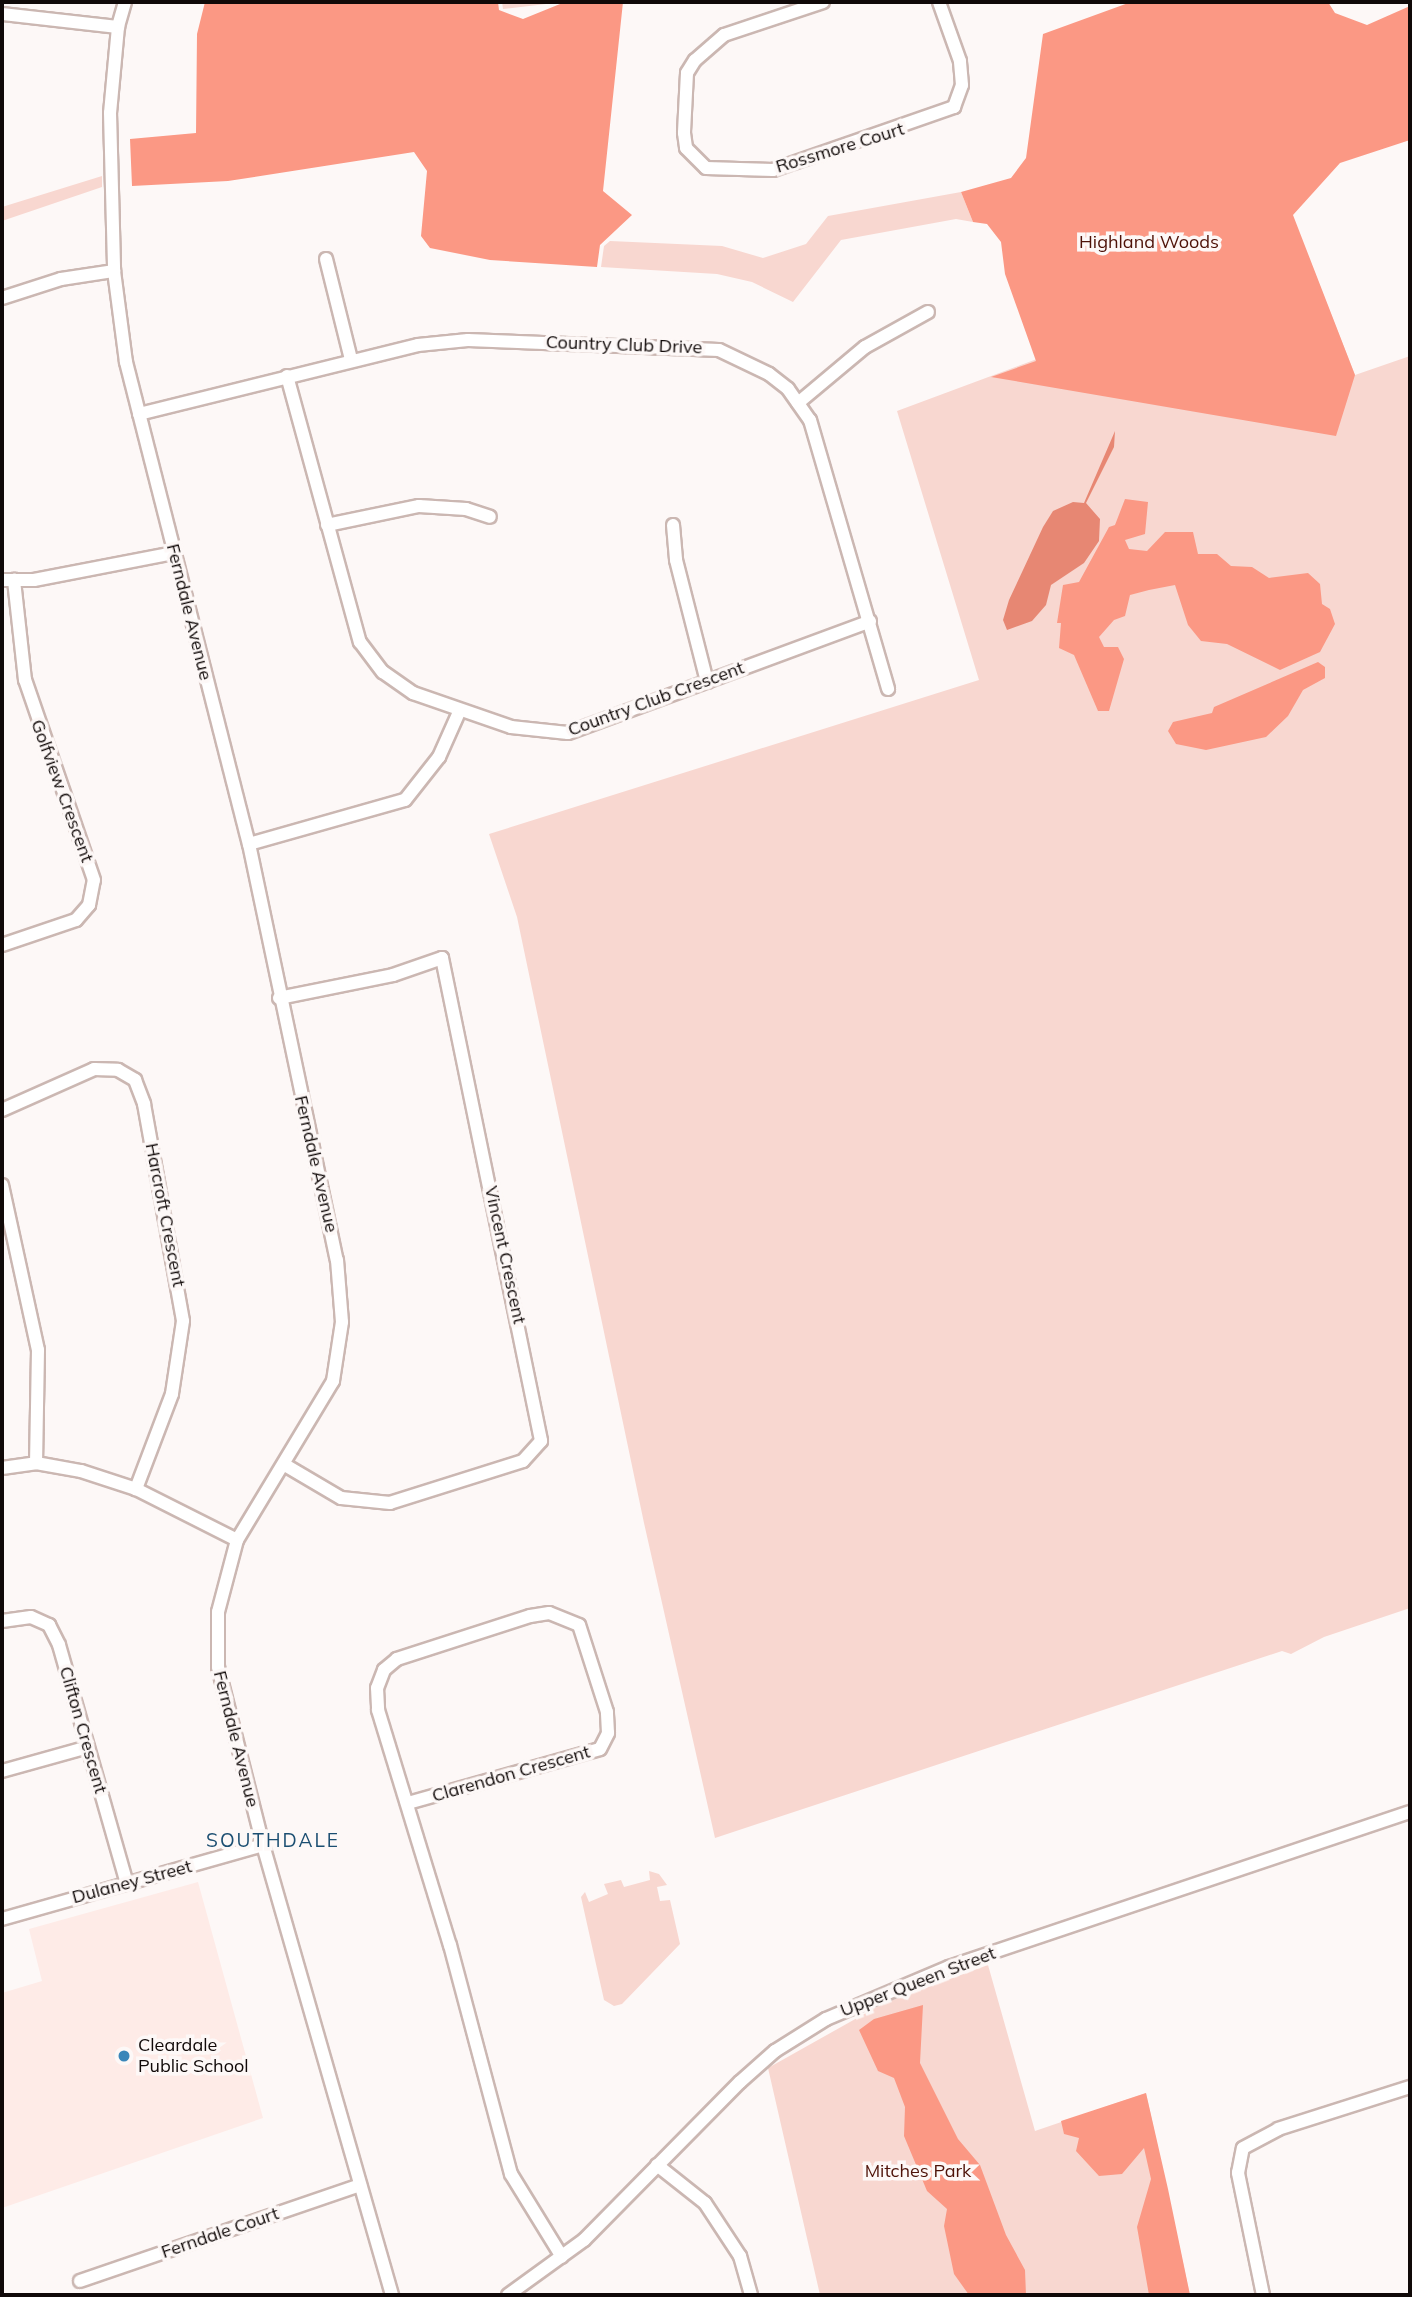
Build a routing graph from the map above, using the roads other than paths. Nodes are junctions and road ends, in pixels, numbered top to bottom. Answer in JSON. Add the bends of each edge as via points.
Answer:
{"nodes":[{"id":1,"x":125,"y":2,"type":"edge"},
{"id":2,"x":823,"y":2,"type":"edge"},
{"id":3,"x":939,"y":2,"type":"edge"},
{"id":4,"x":2,"y":14,"type":"edge"},
{"id":5,"x":118,"y":27,"type":"junction"},
{"id":6,"x":326,"y":259,"type":"dead end"},
{"id":7,"x":114,"y":271,"type":"junction"},
{"id":8,"x":2,"y":298,"type":"edge"},
{"id":9,"x":928,"y":312,"type":"dead end"},
{"id":10,"x":351,"y":359,"type":"junction"},
{"id":11,"x":287,"y":376,"type":"junction"},
{"id":12,"x":798,"y":403,"type":"junction"},
{"id":13,"x":139,"y":414,"type":"junction"},
{"id":14,"x":490,"y":517,"type":"dead end"},
{"id":15,"x":327,"y":525,"type":"junction"},
{"id":16,"x":673,"y":526,"type":"dead end"},
{"id":17,"x":174,"y":553,"type":"junction"},
{"id":18,"x":8,"y":580,"type":"edge"},
{"id":19,"x":870,"y":621,"type":"junction"},
{"id":20,"x":707,"y":682,"type":"junction"},
{"id":21,"x":888,"y":689,"type":"dead end"},
{"id":22,"x":458,"y":712,"type":"junction"},
{"id":23,"x":248,"y":844,"type":"junction"},
{"id":24,"x":2,"y":945,"type":"edge"},
{"id":25,"x":279,"y":998,"type":"junction"},
{"id":26,"x":2,"y":1110,"type":"edge"},
{"id":27,"x":2,"y":1185,"type":"edge"},
{"id":28,"x":36,"y":1463,"type":"junction"},
{"id":29,"x":285,"y":1465,"type":"junction"},
{"id":30,"x":2,"y":1468,"type":"edge"},
{"id":31,"x":136,"y":1489,"type":"junction"},
{"id":32,"x":237,"y":1540,"type":"junction"},
{"id":33,"x":2,"y":1621,"type":"edge"},
{"id":34,"x":88,"y":1748,"type":"junction"},
{"id":35,"x":2,"y":1772,"type":"edge"},
{"id":36,"x":408,"y":1803,"type":"junction"},
{"id":37,"x":1410,"y":1812,"type":"edge"},
{"id":38,"x":263,"y":1846,"type":"junction"},
{"id":39,"x":127,"y":1883,"type":"junction"},
{"id":40,"x":2,"y":1919,"type":"edge"},
{"id":41,"x":1410,"y":2087,"type":"edge"},
{"id":42,"x":657,"y":2165,"type":"junction"},
{"id":43,"x":360,"y":2185,"type":"junction"},
{"id":44,"x":562,"y":2257,"type":"junction"},
{"id":45,"x":80,"y":2281,"type":"dead end"},
{"id":46,"x":392,"y":2295,"type":"edge"},
{"id":47,"x":509,"y":2295,"type":"edge"},
{"id":48,"x":751,"y":2295,"type":"edge"},
{"id":49,"x":1263,"y":2295,"type":"edge"}],
"edges":[{"from":1,"to":5,"type":"street","name":"Ferndale Avenue"},
{"from":2,"to":3,"type":"street","name":"Rossmore Court","via":[[724,35],[695,60],[687,73],[684,116],[686,148],[694,159],[706,168],[734,173],[773,170],[931,119],[954,107],[962,85],[960,61]]},
{"from":4,"to":5,"type":"street"},
{"from":5,"to":7,"type":"street","name":"Ferndale Avenue","via":[[110,113]]},
{"from":6,"to":10,"type":"street"},
{"from":7,"to":8,"type":"street","via":[[61,279]]},
{"from":7,"to":13,"type":"street","name":"Ferndale Avenue","via":[[126,362]]},
{"from":9,"to":12,"type":"street","via":[[865,347]]},
{"from":10,"to":11,"type":"street","name":"Country Club Drive"},
{"from":10,"to":12,"type":"street","name":"Country Club Drive","via":[[468,340],[719,349],[750,363],[788,389]]},
{"from":11,"to":13,"type":"street","name":"Country Club Drive"},
{"from":11,"to":15,"type":"street","name":"Country Club Crescent"},
{"from":12,"to":19,"type":"street","name":"Country Club Drive","via":[[810,420],[824,462]]},
{"from":13,"to":17,"type":"street","name":"Ferndale Avenue"},
{"from":14,"to":15,"type":"street","via":[[466,509],[419,506]]},
{"from":15,"to":22,"type":"street","name":"Country Club Crescent","via":[[360,642],[383,673]]},
{"from":16,"to":20,"type":"street","via":[[676,561]]},
{"from":17,"to":18,"type":"street"},
{"from":17,"to":23,"type":"street","name":"Ferndale Avenue"},
{"from":18,"to":24,"type":"street","name":"Golfview Crescent","via":[[25,680],[94,880],[89,905],[76,920]]},
{"from":19,"to":20,"type":"street","name":"Country Club Crescent"},
{"from":19,"to":21,"type":"street","name":"Country Club Drive"},
{"from":20,"to":22,"type":"street","name":"Country Club Crescent","via":[[568,733],[534,732]]},
{"from":22,"to":23,"type":"street","via":[[439,757],[405,800]]},
{"from":23,"to":25,"type":"street","name":"Ferndale Avenue"},
{"from":25,"to":29,"type":"street","name":"Ferndale Avenue","via":[[337,1260],[342,1322],[333,1381]]},
{"from":25,"to":29,"type":"street","name":"Vincent Crescent","via":[[393,975],[442,958],[541,1441],[523,1461],[390,1503],[341,1498]]},
{"from":26,"to":31,"type":"street","name":"Harcroft Crescent","via":[[94,1069],[118,1070],[135,1080],[144,1104],[183,1321],[172,1394]]},
{"from":27,"to":28,"type":"street","via":[[38,1350]]},
{"from":28,"to":30,"type":"street"},
{"from":28,"to":31,"type":"street","via":[[81,1471]]},
{"from":29,"to":32,"type":"street","name":"Ferndale Avenue"},
{"from":31,"to":32,"type":"street"},
{"from":32,"to":38,"type":"street","name":"Ferndale Avenue","via":[[218,1612],[218,1667]]},
{"from":33,"to":34,"type":"street","name":"Clifton Crescent","via":[[31,1618],[49,1625],[60,1645]]},
{"from":34,"to":35,"type":"street"},
{"from":34,"to":39,"type":"street","name":"Clifton Crescent"},
{"from":36,"to":36,"type":"street","name":"Clarendon Crescent","via":[[600,1749],[608,1733],[607,1713],[579,1625],[549,1613],[530,1616],[397,1659],[384,1670],[377,1688],[378,1710]]},
{"from":36,"to":44,"type":"street","name":"Clarendon Crescent","via":[[511,2174]]},
{"from":37,"to":42,"type":"street","name":"Upper Queen Street","via":[[871,1997],[775,2051],[696,2122]]},
{"from":38,"to":39,"type":"street","name":"Dulaney Street"},
{"from":38,"to":43,"type":"street","name":"Ferndale Avenue"},
{"from":39,"to":40,"type":"street","name":"Dulaney Street"},
{"from":41,"to":49,"type":"street","via":[[1278,2129],[1243,2148],[1238,2173]]},
{"from":42,"to":44,"type":"street","name":"Upper Queen Street"},
{"from":42,"to":48,"type":"street","via":[[705,2203],[740,2256]]},
{"from":43,"to":45,"type":"street","name":"Ferndale Court"},
{"from":43,"to":46,"type":"street","name":"Ferndale Avenue"},
{"from":44,"to":47,"type":"street","name":"Upper Queen Street"}]}
